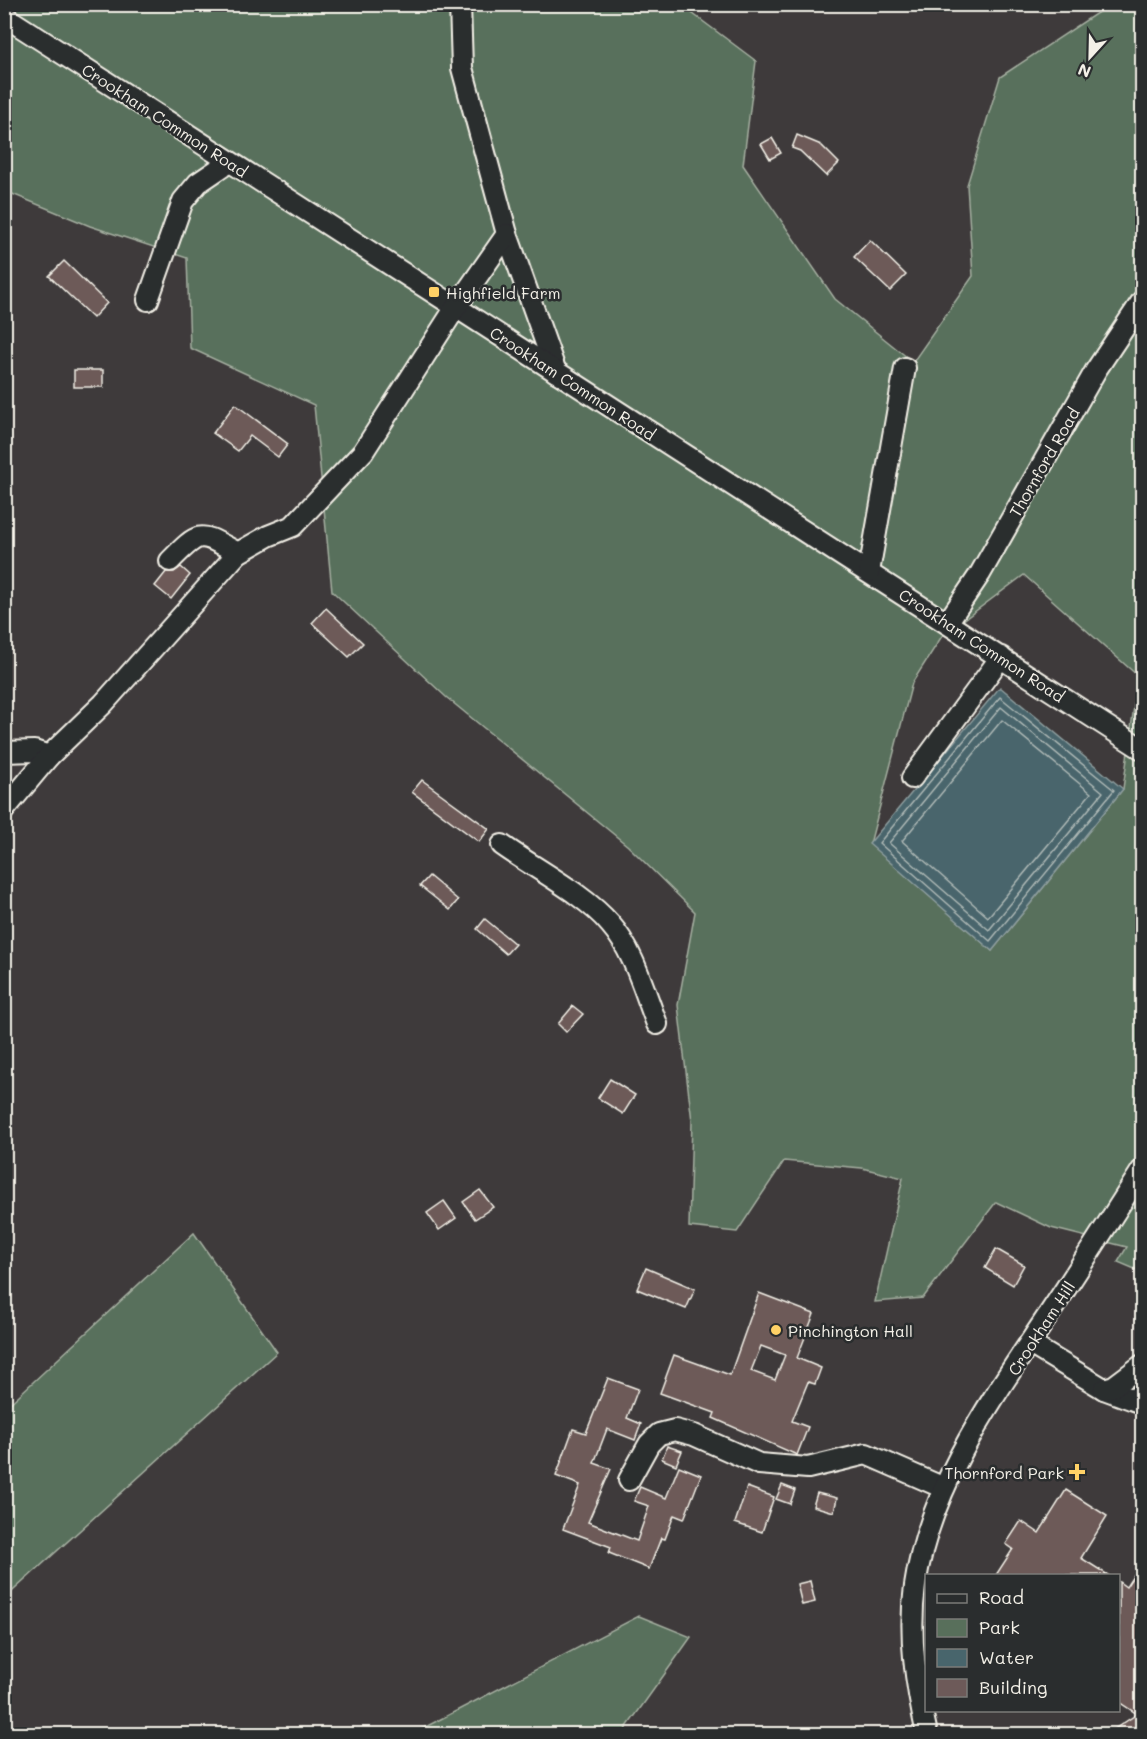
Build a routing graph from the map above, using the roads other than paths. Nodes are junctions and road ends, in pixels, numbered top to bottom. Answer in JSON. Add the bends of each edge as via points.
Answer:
{"nodes":[{"id":1,"x":459,"y":4,"type":"edge"},
{"id":2,"x":4,"y":16,"type":"edge"},
{"id":3,"x":229,"y":162,"type":"junction"},
{"id":4,"x":507,"y":234,"type":"junction"},
{"id":5,"x":148,"y":300,"type":"dead end"},
{"id":6,"x":1143,"y":301,"type":"edge"},
{"id":7,"x":456,"y":307,"type":"junction"},
{"id":8,"x":905,"y":368,"type":"dead end"},
{"id":9,"x":556,"y":372,"type":"junction"},
{"id":10,"x":238,"y":553,"type":"junction"},
{"id":11,"x":170,"y":561,"type":"dead end"},
{"id":12,"x":869,"y":572,"type":"junction"},
{"id":13,"x":947,"y":623,"type":"junction"},
{"id":14,"x":1000,"y":657,"type":"junction"},
{"id":15,"x":1143,"y":749,"type":"edge"},
{"id":16,"x":4,"y":753,"type":"edge"},
{"id":17,"x":49,"y":756,"type":"junction"},
{"id":18,"x":912,"y":778,"type":"dead end"},
{"id":19,"x":4,"y":810,"type":"edge"},
{"id":20,"x":502,"y":845,"type":"dead end"},
{"id":21,"x":657,"y":1024,"type":"dead end"},
{"id":22,"x":1143,"y":1170,"type":"edge"},
{"id":23,"x":1032,"y":1341,"type":"junction"},
{"id":24,"x":1143,"y":1365,"type":"edge"},
{"id":25,"x":1109,"y":1387,"type":"junction"},
{"id":26,"x":1143,"y":1394,"type":"edge"},
{"id":27,"x":1143,"y":1403,"type":"edge"},
{"id":28,"x":629,"y":1480,"type":"dead end"},
{"id":29,"x":944,"y":1488,"type":"junction"},
{"id":30,"x":927,"y":1734,"type":"edge"}],
"edges":[{"from":1,"to":4,"type":"street","via":[[462,68]]},
{"from":2,"to":3,"type":"street","name":"Crookham Common Road"},
{"from":3,"to":5,"type":"street","via":[[198,183],[183,201]]},
{"from":3,"to":7,"type":"street","name":"Crookham Common Road"},
{"from":4,"to":7,"type":"street"},
{"from":4,"to":9,"type":"street"},
{"from":6,"to":13,"type":"street","name":"Thornford Road","via":[[1096,370],[980,574]]},
{"from":7,"to":9,"type":"street","name":"Crookham Common Road"},
{"from":7,"to":10,"type":"street","via":[[363,452],[293,526]]},
{"from":8,"to":12,"type":"street"},
{"from":9,"to":12,"type":"street","name":"Crookham Common Road"},
{"from":10,"to":11,"type":"street","via":[[204,536],[192,538]]},
{"from":10,"to":17,"type":"street","via":[[103,704]]},
{"from":12,"to":13,"type":"street","name":"Crookham Common Road"},
{"from":13,"to":14,"type":"street","name":"Crookham Common Road"},
{"from":14,"to":15,"type":"street","name":"Crookham Common Road"},
{"from":14,"to":18,"type":"street"},
{"from":16,"to":17,"type":"street","via":[[34,751]]},
{"from":17,"to":19,"type":"street"},
{"from":20,"to":21,"type":"street","via":[[589,904],[610,923],[624,944]]},
{"from":22,"to":23,"type":"street","name":"Crookham Hill"},
{"from":23,"to":25,"type":"street"},
{"from":23,"to":29,"type":"street","name":"Crookham Hill"},
{"from":24,"to":25,"type":"street"},
{"from":25,"to":26,"type":"street"},
{"from":25,"to":27,"type":"street"},
{"from":28,"to":29,"type":"street","via":[[650,1444],[667,1430],[694,1435],[759,1464],[791,1468],[819,1466],[866,1454]]},
{"from":29,"to":30,"type":"street","name":"Crookham Hill","via":[[920,1560],[914,1606],[915,1669]]}]}
